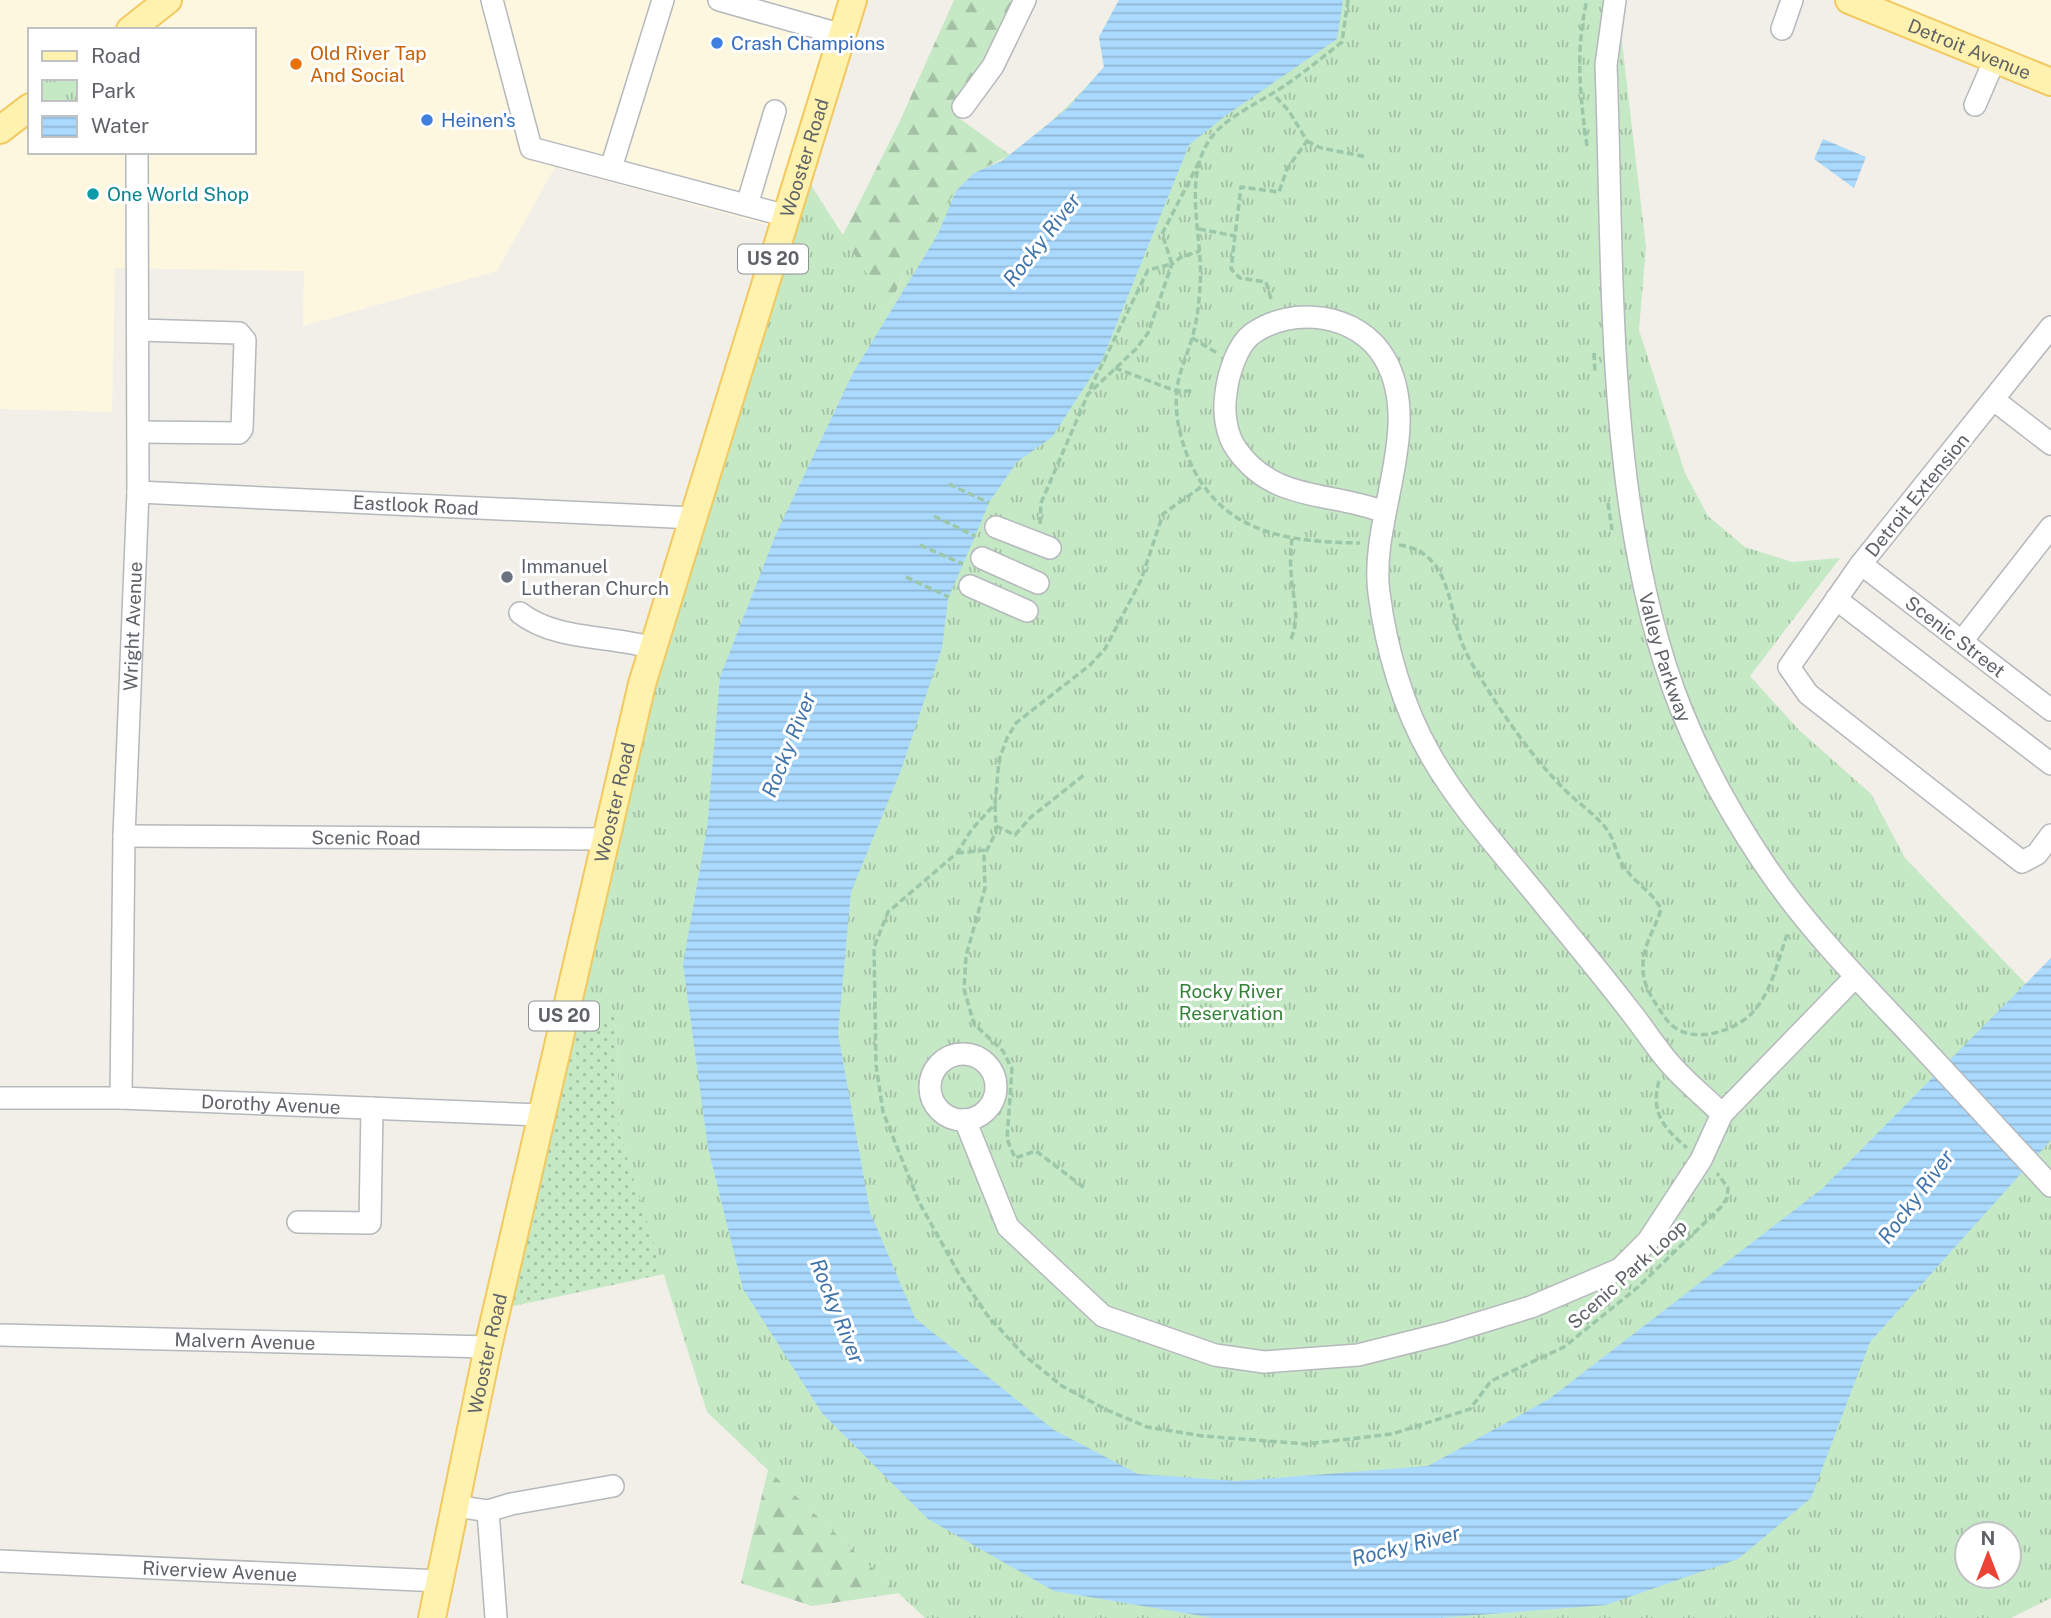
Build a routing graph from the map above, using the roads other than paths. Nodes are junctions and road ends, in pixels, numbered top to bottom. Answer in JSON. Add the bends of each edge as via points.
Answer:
{"nodes":[{"id":1,"x":168,"y":0,"type":"edge"},
{"id":2,"x":492,"y":0,"type":"edge"},
{"id":3,"x":663,"y":0,"type":"edge"},
{"id":4,"x":719,"y":0,"type":"edge"},
{"id":5,"x":853,"y":0,"type":"edge"},
{"id":6,"x":1026,"y":0,"type":"edge"},
{"id":7,"x":1615,"y":0,"type":"edge"},
{"id":8,"x":1792,"y":0,"type":"edge"},
{"id":9,"x":1859,"y":2,"type":"edge"},
{"id":10,"x":135,"y":28,"type":"edge"},
{"id":11,"x":1782,"y":29,"type":"dead end"},
{"id":12,"x":843,"y":35,"type":"junction"},
{"id":13,"x":1995,"y":59,"type":"junction"},
{"id":14,"x":2051,"y":82,"type":"edge"},
{"id":15,"x":1975,"y":105,"type":"dead end"},
{"id":16,"x":964,"y":107,"type":"dead end"},
{"id":17,"x":28,"y":109,"type":"edge"},
{"id":18,"x":775,"y":111,"type":"dead end"},
{"id":19,"x":0,"y":130,"type":"edge"},
{"id":20,"x":137,"y":154,"type":"edge"},
{"id":21,"x":611,"y":168,"type":"junction"},
{"id":22,"x":747,"y":205,"type":"junction"},
{"id":23,"x":787,"y":216,"type":"junction"},
{"id":24,"x":2051,"y":327,"type":"edge"},
{"id":25,"x":138,"y":330,"type":"junction"},
{"id":26,"x":1994,"y":400,"type":"junction"},
{"id":27,"x":138,"y":432,"type":"junction"},
{"id":28,"x":2051,"y":444,"type":"edge"},
{"id":29,"x":138,"y":492,"type":"junction"},
{"id":30,"x":1384,"y":512,"type":"junction"},
{"id":31,"x":694,"y":519,"type":"junction"},
{"id":32,"x":996,"y":527,"type":"dead end"},
{"id":33,"x":2051,"y":527,"type":"edge"},
{"id":34,"x":1046,"y":540,"type":"road end"},
{"id":35,"x":972,"y":561,"type":"road end"},
{"id":36,"x":1861,"y":564,"type":"junction"},
{"id":37,"x":1038,"y":583,"type":"dead end"},
{"id":38,"x":970,"y":586,"type":"dead end"},
{"id":39,"x":1836,"y":599,"type":"junction"},
{"id":40,"x":1027,"y":611,"type":"dead end"},
{"id":41,"x":520,"y":613,"type":"dead end"},
{"id":42,"x":1962,"y":641,"type":"junction"},
{"id":43,"x":653,"y":648,"type":"junction"},
{"id":44,"x":2051,"y":710,"type":"edge"},
{"id":45,"x":2051,"y":764,"type":"edge"},
{"id":46,"x":2051,"y":835,"type":"edge"},
{"id":47,"x":124,"y":836,"type":"junction"},
{"id":48,"x":606,"y":839,"type":"junction"},
{"id":49,"x":1855,"y":977,"type":"junction"},
{"id":50,"x":0,"y":1098,"type":"edge"},
{"id":51,"x":121,"y":1098,"type":"junction"},
{"id":52,"x":372,"y":1108,"type":"junction"},
{"id":53,"x":1722,"y":1114,"type":"junction"},
{"id":54,"x":541,"y":1115,"type":"junction"},
{"id":55,"x":965,"y":1120,"type":"dead end"},
{"id":56,"x":2051,"y":1186,"type":"edge"},
{"id":57,"x":298,"y":1222,"type":"dead end"},
{"id":58,"x":0,"y":1335,"type":"edge"},
{"id":59,"x":488,"y":1347,"type":"junction"},
{"id":60,"x":613,"y":1486,"type":"dead end"},
{"id":61,"x":456,"y":1506,"type":"junction"},
{"id":62,"x":488,"y":1511,"type":"junction"},
{"id":63,"x":0,"y":1561,"type":"edge"},
{"id":64,"x":440,"y":1581,"type":"junction"},
{"id":65,"x":432,"y":1618,"type":"edge"},
{"id":66,"x":496,"y":1618,"type":"edge"}],
"edges":[{"from":1,"to":10,"type":"main road"},
{"from":2,"to":21,"type":"street","via":[[531,148]]},
{"from":3,"to":21,"type":"street"},
{"from":4,"to":12,"type":"street"},
{"from":5,"to":12,"type":"main road","name":"Wooster Road","number":"US 20"},
{"from":6,"to":16,"type":"street","via":[[993,66]]},
{"from":7,"to":49,"type":"street","name":"Valley Parkway","via":[[1606,65],[1623,450],[1653,618],[1681,708],[1736,819],[1796,907]]},
{"from":8,"to":11,"type":"street"},
{"from":9,"to":13,"type":"main road","name":"Detroit Avenue"},
{"from":12,"to":23,"type":"main road","name":"Wooster Road","number":"US 20"},
{"from":13,"to":14,"type":"main road","name":"Detroit Avenue"},
{"from":13,"to":15,"type":"street"},
{"from":17,"to":19,"type":"main road"},
{"from":18,"to":22,"type":"street"},
{"from":20,"to":25,"type":"street","name":"Wright Avenue"},
{"from":21,"to":22,"type":"street"},
{"from":22,"to":23,"type":"street"},
{"from":23,"to":31,"type":"main road","name":"Wooster Road","number":"US 20"},
{"from":24,"to":26,"type":"street","name":"Detroit Extension"},
{"from":25,"to":27,"type":"street","name":"Wright Avenue"},
{"from":25,"to":27,"type":"street","via":[[239,332],[245,340],[239,433]]},
{"from":26,"to":28,"type":"street"},
{"from":26,"to":36,"type":"street","name":"Detroit Extension"},
{"from":27,"to":29,"type":"street","name":"Wright Avenue"},
{"from":29,"to":31,"type":"street","name":"Eastlook Road"},
{"from":29,"to":47,"type":"street","name":"Wright Avenue"},
{"from":30,"to":30,"type":"street","via":[[1399,421],[1396,386],[1384,357],[1366,337],[1338,321],[1305,315],[1273,320],[1248,337],[1234,364],[1224,416],[1232,443],[1251,469],[1282,487],[1360,502]]},
{"from":30,"to":53,"type":"street","via":[[1378,590],[1397,678],[1430,755],[1667,1060]]},
{"from":31,"to":43,"type":"main road","name":"Wooster Road","number":"US 20"},
{"from":32,"to":34,"type":"street"},
{"from":33,"to":42,"type":"street"},
{"from":35,"to":37,"type":"street"},
{"from":36,"to":39,"type":"street","name":"Detroit Extension"},
{"from":36,"to":42,"type":"street","name":"Scenic Street"},
{"from":38,"to":40,"type":"street"},
{"from":39,"to":45,"type":"street"},
{"from":39,"to":46,"type":"street","name":"Detroit Extension","via":[[1789,667],[1808,694],[2022,862],[2037,854]]},
{"from":41,"to":43,"type":"street","via":[[544,628]]},
{"from":42,"to":44,"type":"street","name":"Scenic Street"},
{"from":43,"to":48,"type":"main road","name":"Wooster Road","number":"US 20"},
{"from":47,"to":48,"type":"street","name":"Scenic Road"},
{"from":47,"to":51,"type":"street","name":"Wright Avenue"},
{"from":48,"to":54,"type":"main road","name":"Wooster Road","number":"US 20"},
{"from":49,"to":53,"type":"street"},
{"from":49,"to":56,"type":"street","name":"Valley Parkway"},
{"from":50,"to":51,"type":"street","name":"Dorothy Avenue"},
{"from":51,"to":52,"type":"street","name":"Dorothy Avenue"},
{"from":52,"to":54,"type":"street","name":"Dorothy Avenue"},
{"from":52,"to":57,"type":"street","via":[[370,1223]]},
{"from":53,"to":55,"type":"street","via":[[1701,1160],[1648,1241],[1620,1269],[1522,1310],[1358,1355],[1264,1362],[1215,1355],[1103,1316],[1008,1227]]},
{"from":54,"to":59,"type":"main road","name":"Wooster Road","number":"US 20"},
{"from":58,"to":59,"type":"street","name":"Malvern Avenue"},
{"from":59,"to":61,"type":"main road","name":"Wooster Road","number":"US 20"},
{"from":60,"to":62,"type":"street"},
{"from":61,"to":62,"type":"street"},
{"from":61,"to":64,"type":"main road","name":"Wooster Road","number":"US 20"},
{"from":62,"to":66,"type":"street"},
{"from":63,"to":64,"type":"street","name":"Riverview Avenue"},
{"from":64,"to":65,"type":"main road","name":"Wooster Road","number":"US 20"}]}
